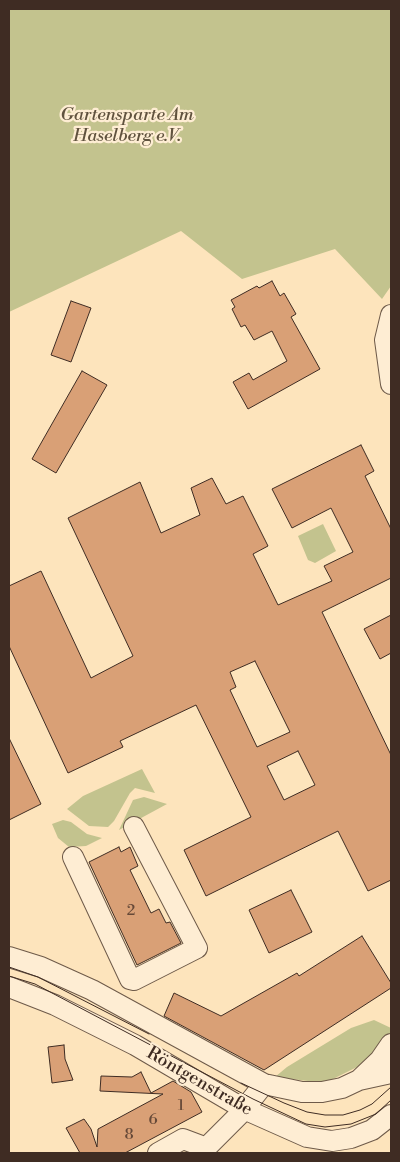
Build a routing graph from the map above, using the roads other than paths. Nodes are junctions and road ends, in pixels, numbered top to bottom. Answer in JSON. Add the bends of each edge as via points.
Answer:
{"nodes":[{"id":1,"x":391,"y":315,"type":"edge"},
{"id":2,"x":391,"y":384,"type":"edge"},
{"id":3,"x":134,"y":827,"type":"dead end"},
{"id":4,"x":73,"y":857,"type":"dead end"},
{"id":5,"x":9,"y":957,"type":"edge"},
{"id":6,"x":9,"y":987,"type":"edge"},
{"id":7,"x":391,"y":1044,"type":"edge"},
{"id":8,"x":391,"y":1073,"type":"edge"},
{"id":9,"x":359,"y":1080,"type":"junction"},
{"id":10,"x":264,"y":1084,"type":"junction"},
{"id":11,"x":244,"y":1108,"type":"junction"},
{"id":12,"x":391,"y":1115,"type":"edge"},
{"id":13,"x":382,"y":1128,"type":"edge"},
{"id":14,"x":204,"y":1151,"type":"edge"},
{"id":15,"x":158,"y":1153,"type":"edge"}],
"edges":[{"from":1,"to":2,"type":"street","via":[[385,340]]},
{"from":3,"to":4,"type":"street","via":[[197,948],[134,980],[130,979]]},
{"from":5,"to":10,"type":"street","name":"Röntgenstraße","via":[[92,990]]},
{"from":6,"to":11,"type":"street","name":"Röntgenstraße","via":[[55,1005],[135,1045]]},
{"from":7,"to":9,"type":"street","name":"Röntgenstraße"},
{"from":8,"to":9,"type":"street","name":"Röntgenstraße"},
{"from":9,"to":10,"type":"street","name":"Röntgenstraße","via":[[322,1092],[302,1092]]},
{"from":10,"to":11,"type":"street"},
{"from":11,"to":13,"type":"street","name":"Röntgenstraße","via":[[288,1130],[317,1139],[351,1138]]},
{"from":11,"to":14,"type":"street"},
{"from":12,"to":13,"type":"street","name":"Röntgenstraße"},
{"from":14,"to":15,"type":"street","via":[[183,1139]]}]}
